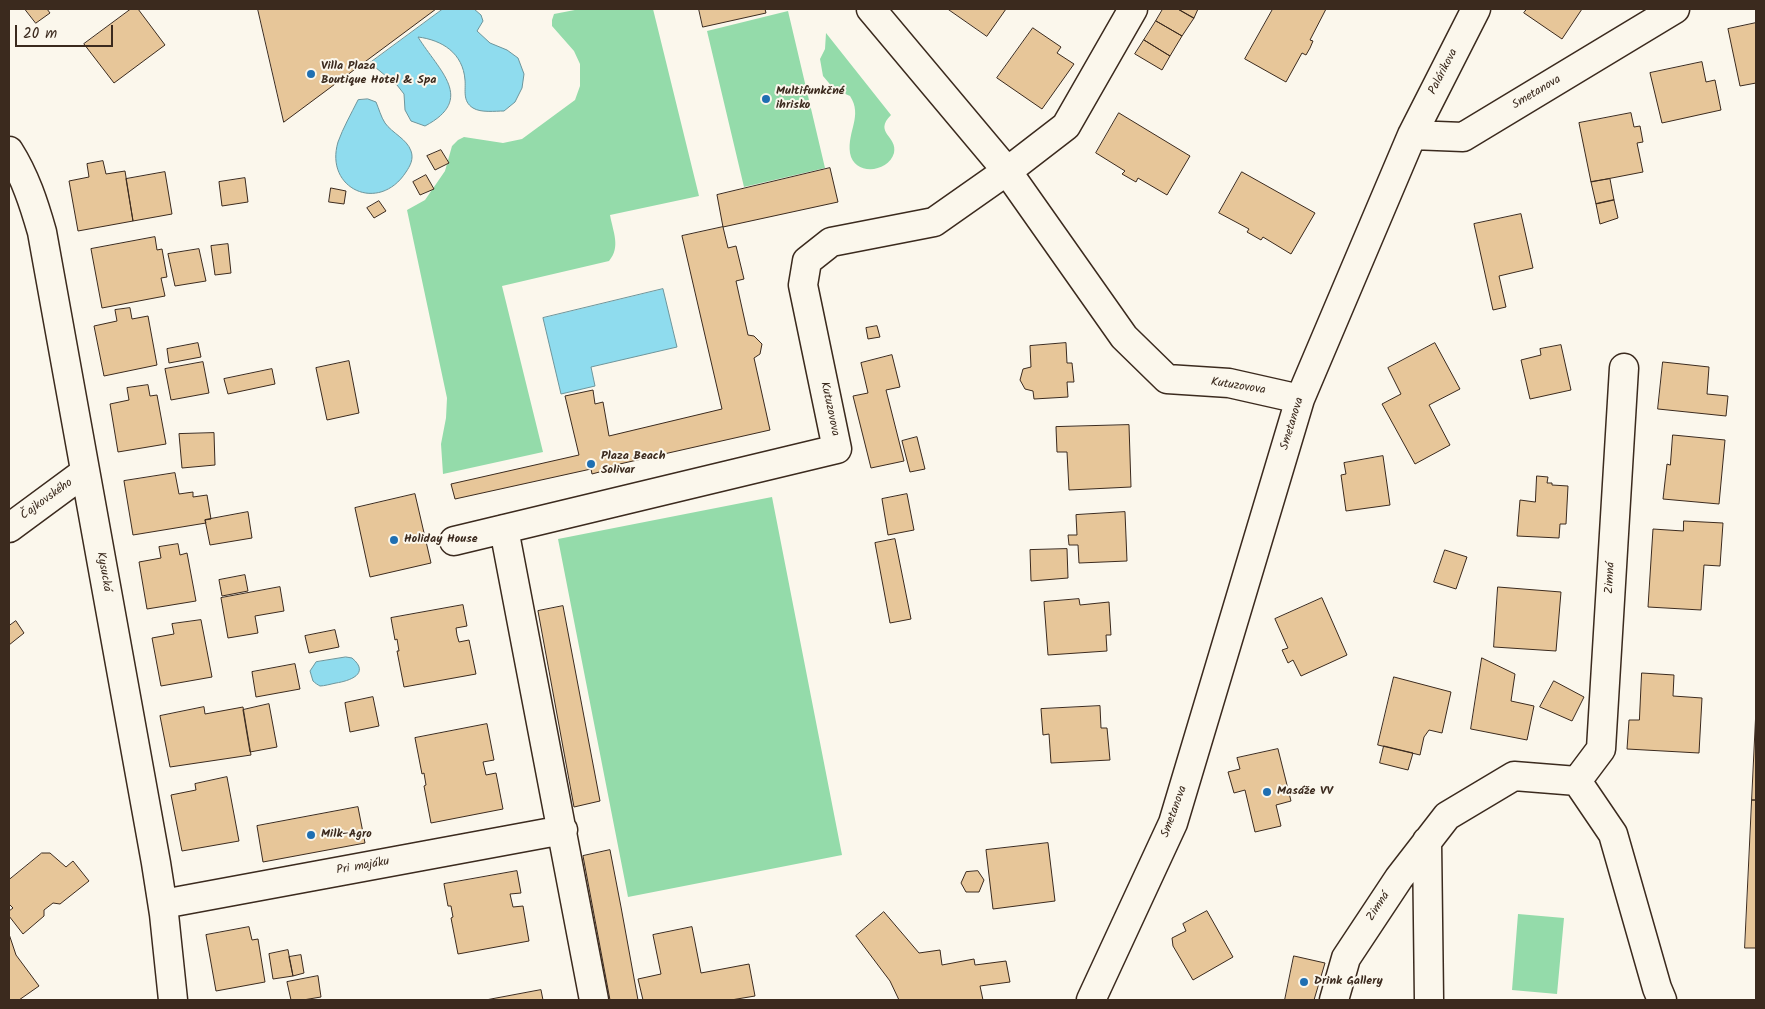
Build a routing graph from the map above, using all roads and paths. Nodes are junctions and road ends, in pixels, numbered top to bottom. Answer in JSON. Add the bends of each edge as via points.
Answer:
{"nodes":[{"id":1,"x":871,"y":9,"type":"edge"},
{"id":2,"x":1133,"y":9,"type":"edge"},
{"id":3,"x":1476,"y":9,"type":"edge"},
{"id":4,"x":1675,"y":9,"type":"edge"},
{"id":5,"x":1412,"y":136,"type":"junction"},
{"id":6,"x":9,"y":151,"type":"edge"},
{"id":7,"x":1007,"y":171,"type":"junction"},
{"id":8,"x":1624,"y":368,"type":"dead end"},
{"id":9,"x":1300,"y":399,"type":"junction"},
{"id":10,"x":85,"y":472,"type":"junction"},
{"id":11,"x":9,"y":528,"type":"edge"},
{"id":12,"x":504,"y":529,"type":"junction"},
{"id":13,"x":454,"y":541,"type":"dead end"},
{"id":14,"x":1577,"y":781,"type":"junction"},
{"id":15,"x":563,"y":830,"type":"junction"},
{"id":16,"x":1427,"y":841,"type":"junction"},
{"id":17,"x":163,"y":904,"type":"junction"},
{"id":18,"x":174,"y":1000,"type":"edge"},
{"id":19,"x":594,"y":1000,"type":"edge"},
{"id":20,"x":1091,"y":1000,"type":"edge"},
{"id":21,"x":1334,"y":1000,"type":"edge"},
{"id":22,"x":1429,"y":1000,"type":"edge"},
{"id":23,"x":1662,"y":1000,"type":"edge"}],
"edges":[{"from":1,"to":7,"type":"street","name":"Kutuzovova"},
{"from":2,"to":7,"type":"street","name":"Kutuzovova","via":[[1066,126]]},
{"from":3,"to":5,"type":"street","name":"Palárikova"},
{"from":4,"to":5,"type":"street","name":"Smetanova","via":[[1463,138]]},
{"from":5,"to":9,"type":"street","name":"Smetanova"},
{"from":6,"to":10,"type":"street","name":"Kysucká","via":[[33,201],[42,232]]},
{"from":7,"to":9,"type":"street","name":"Kutuzovova","via":[[1124,337],[1167,379],[1229,383]]},
{"from":7,"to":12,"type":"street","name":"Kutuzovova","via":[[934,222],[831,242],[807,261],[803,285],[837,449]]},
{"from":8,"to":14,"type":"street","name":"Zimná","via":[[1601,748]]},
{"from":9,"to":20,"type":"street","name":"Smetanova","via":[[1173,823]]},
{"from":10,"to":11,"type":"street","name":"Čajkovského"},
{"from":10,"to":17,"type":"street","name":"Kysucká"},
{"from":12,"to":13,"type":"street","name":"Kutuzovova"},
{"from":12,"to":15,"type":"street"},
{"from":14,"to":16,"type":"street","name":"Zimná","via":[[1514,776],[1447,816]]},
{"from":14,"to":23,"type":"street","via":[[1613,834]]},
{"from":15,"to":17,"type":"street","name":"Pri majáku"},
{"from":15,"to":19,"type":"street"},
{"from":16,"to":21,"type":"street","name":"Zimná","via":[[1346,958]]},
{"from":16,"to":22,"type":"street"},
{"from":17,"to":18,"type":"street","name":"Kysucká"}]}
